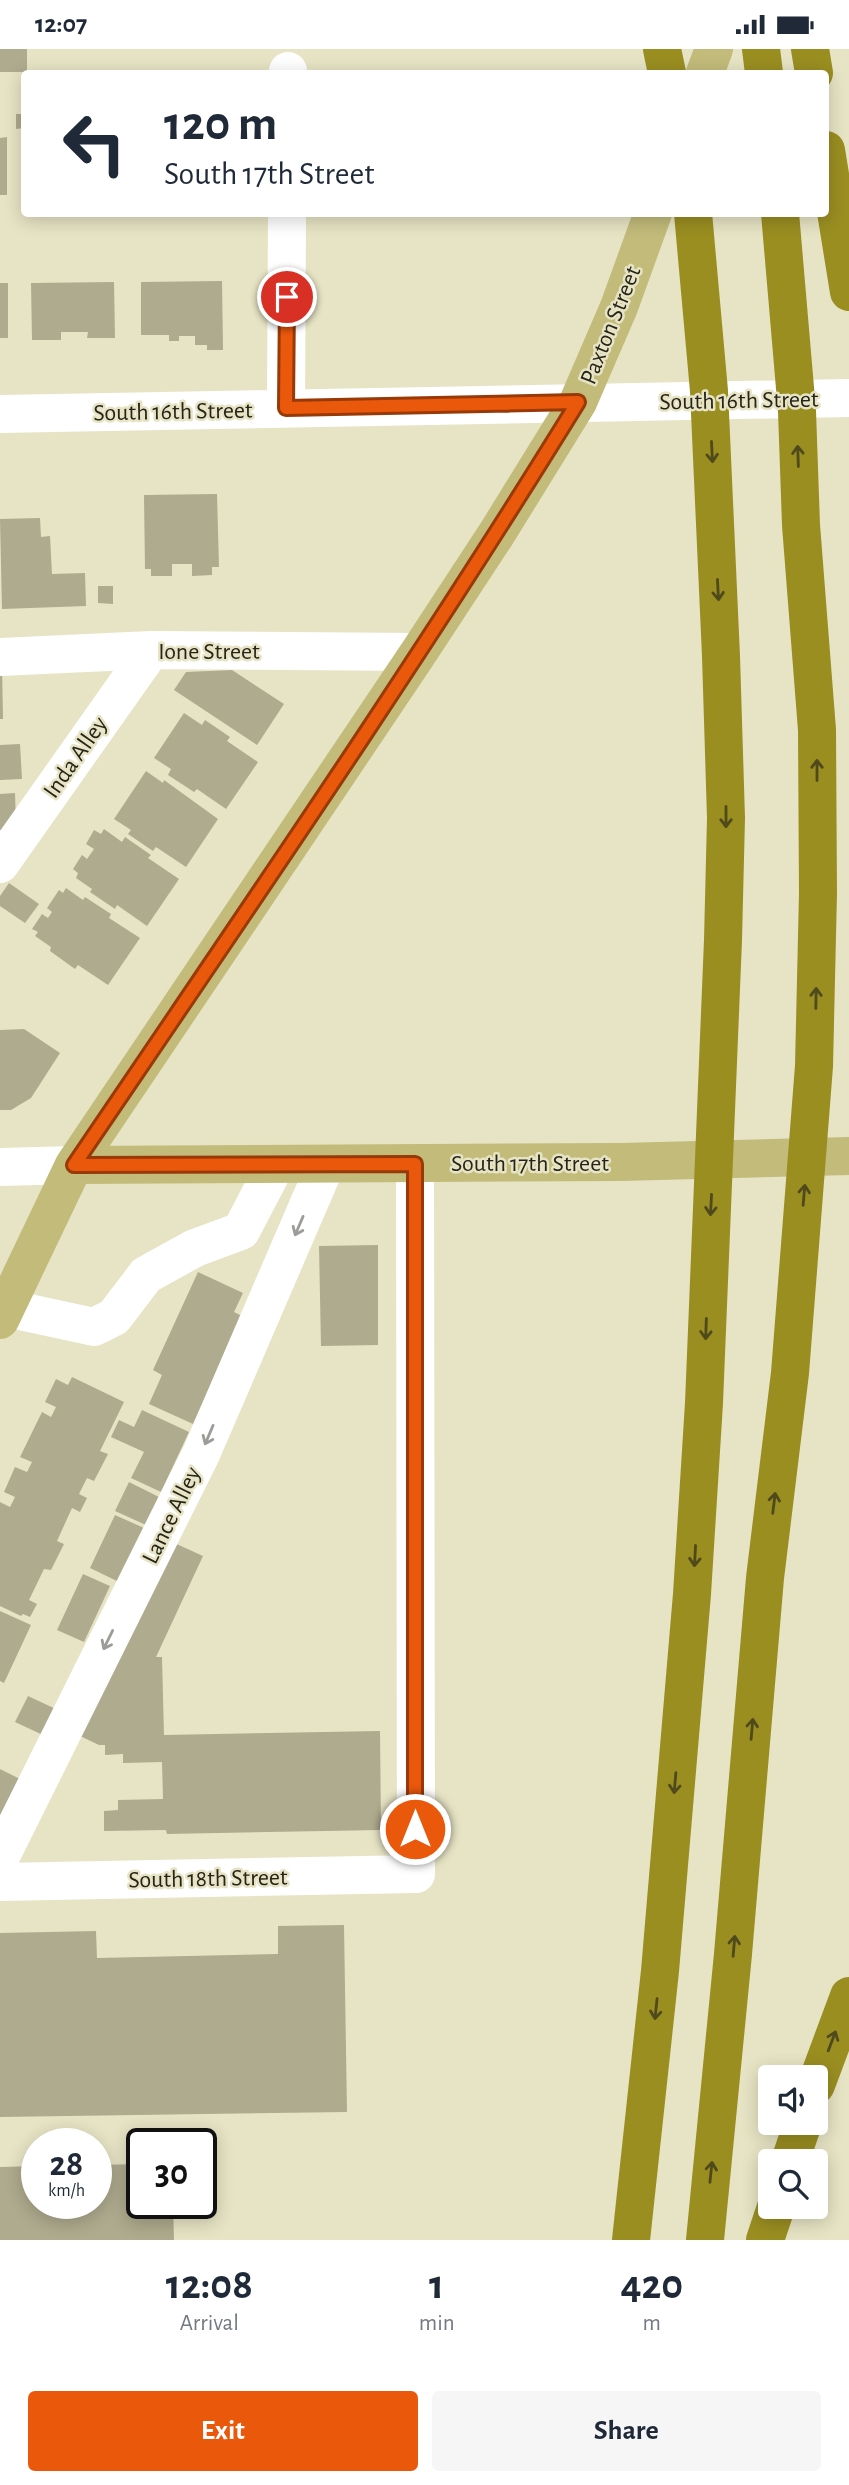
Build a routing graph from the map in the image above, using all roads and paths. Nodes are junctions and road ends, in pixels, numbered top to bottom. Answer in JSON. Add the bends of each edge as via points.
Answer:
{"nodes":[{"id":1,"x":662,"y":49,"type":"edge"},
{"id":2,"x":678,"y":49,"type":"edge"},
{"id":3,"x":713,"y":49,"type":"edge"},
{"id":4,"x":761,"y":49,"type":"edge"},
{"id":5,"x":810,"y":49,"type":"edge"},
{"id":6,"x":666,"y":70,"type":"edge"},
{"id":7,"x":680,"y":70,"type":"edge"},
{"id":8,"x":706,"y":70,"type":"edge"},
{"id":9,"x":764,"y":70,"type":"edge"},
{"id":10,"x":814,"y":70,"type":"edge"},
{"id":11,"x":829,"y":169,"type":"edge"},
{"id":12,"x":287,"y":217,"type":"edge"},
{"id":13,"x":652,"y":217,"type":"edge"},
{"id":14,"x":687,"y":217,"type":"edge"},
{"id":15,"x":693,"y":217,"type":"edge"},
{"id":16,"x":780,"y":217,"type":"edge"},
{"id":17,"x":849,"y":292,"type":"edge"},
{"id":18,"x":709,"y":391,"type":"junction"},
{"id":19,"x":849,"y":398,"type":"edge"},
{"id":20,"x":578,"y":402,"type":"junction"},
{"id":21,"x":286,"y":408,"type":"junction"},
{"id":22,"x":0,"y":414,"type":"edge"},
{"id":23,"x":151,"y":650,"type":"junction"},
{"id":24,"x":419,"y":652,"type":"junction"},
{"id":25,"x":0,"y":657,"type":"edge"},
{"id":26,"x":0,"y":864,"type":"edge"},
{"id":27,"x":849,"y":1156,"type":"edge"},
{"id":28,"x":276,"y":1164,"type":"junction"},
{"id":29,"x":326,"y":1164,"type":"junction"},
{"id":30,"x":415,"y":1164,"type":"junction"},
{"id":31,"x":74,"y":1165,"type":"junction"},
{"id":32,"x":0,"y":1167,"type":"edge"},
{"id":33,"x":3,"y":1314,"type":"edge"},
{"id":34,"x":0,"y":1858,"type":"edge"},
{"id":35,"x":0,"y":1882,"type":"edge"},
{"id":36,"x":849,"y":1996,"type":"edge"},
{"id":37,"x":823,"y":2065,"type":"edge"},
{"id":38,"x":772,"y":2219,"type":"edge"},
{"id":39,"x":631,"y":2240,"type":"edge"},
{"id":40,"x":705,"y":2240,"type":"edge"},
{"id":41,"x":765,"y":2240,"type":"edge"}],
"edges":[{"from":1,"to":6,"type":"highway"},
{"from":2,"to":7,"type":"highway"},
{"from":3,"to":8,"type":"main road"},
{"from":4,"to":9,"type":"highway"},
{"from":5,"to":10,"type":"highway"},
{"from":11,"to":17,"type":"highway"},
{"from":12,"to":21,"type":"street"},
{"from":13,"to":20,"type":"main road","name":"Paxton Street"},
{"from":14,"to":18,"type":"highway"},
{"from":15,"to":18,"type":"highway"},
{"from":40,"to":16,"type":"highway","one_way":true,"via":[[765,1579],[790,1373],[814,1066],[817,730]]},
{"from":18,"to":39,"type":"highway","one_way":true,"via":[[726,818],[719,1063],[692,1594],[660,1971]]},
{"from":19,"to":20,"type":"street","name":"South 16th Street"},
{"from":20,"to":21,"type":"street","name":"South 16th Street"},
{"from":20,"to":24,"type":"main road","name":"Paxton Street"},
{"from":21,"to":22,"type":"street","name":"South 16th Street"},
{"from":23,"to":24,"type":"street","name":"Ione Street"},
{"from":23,"to":25,"type":"street","name":"Ione Street"},
{"from":23,"to":26,"type":"street","name":"Inda Alley"},
{"from":24,"to":31,"type":"main road","name":"Paxton Street"},
{"from":27,"to":30,"type":"main road","name":"South 17th Street"},
{"from":28,"to":29,"type":"main road","name":"South 17th Street"},
{"from":28,"to":31,"type":"main road","name":"South 17th Street"},
{"from":28,"to":33,"type":"street","via":[[241,1231],[195,1248],[146,1275],[114,1317],[94,1327]]},
{"from":29,"to":30,"type":"main road","name":"South 17th Street"},
{"from":29,"to":34,"type":"street","name":"Lance Alley","one_way":true,"via":[[201,1454]]},
{"from":30,"to":35,"type":"street","name":"South 18th Street","via":[[416,1874]]},
{"from":31,"to":32,"type":"street","name":"South 17th Street"},
{"from":31,"to":33,"type":"main road","name":"Paxton Street"},
{"from":37,"to":36,"type":"highway","one_way":true},
{"from":38,"to":41,"type":"highway"}]}
